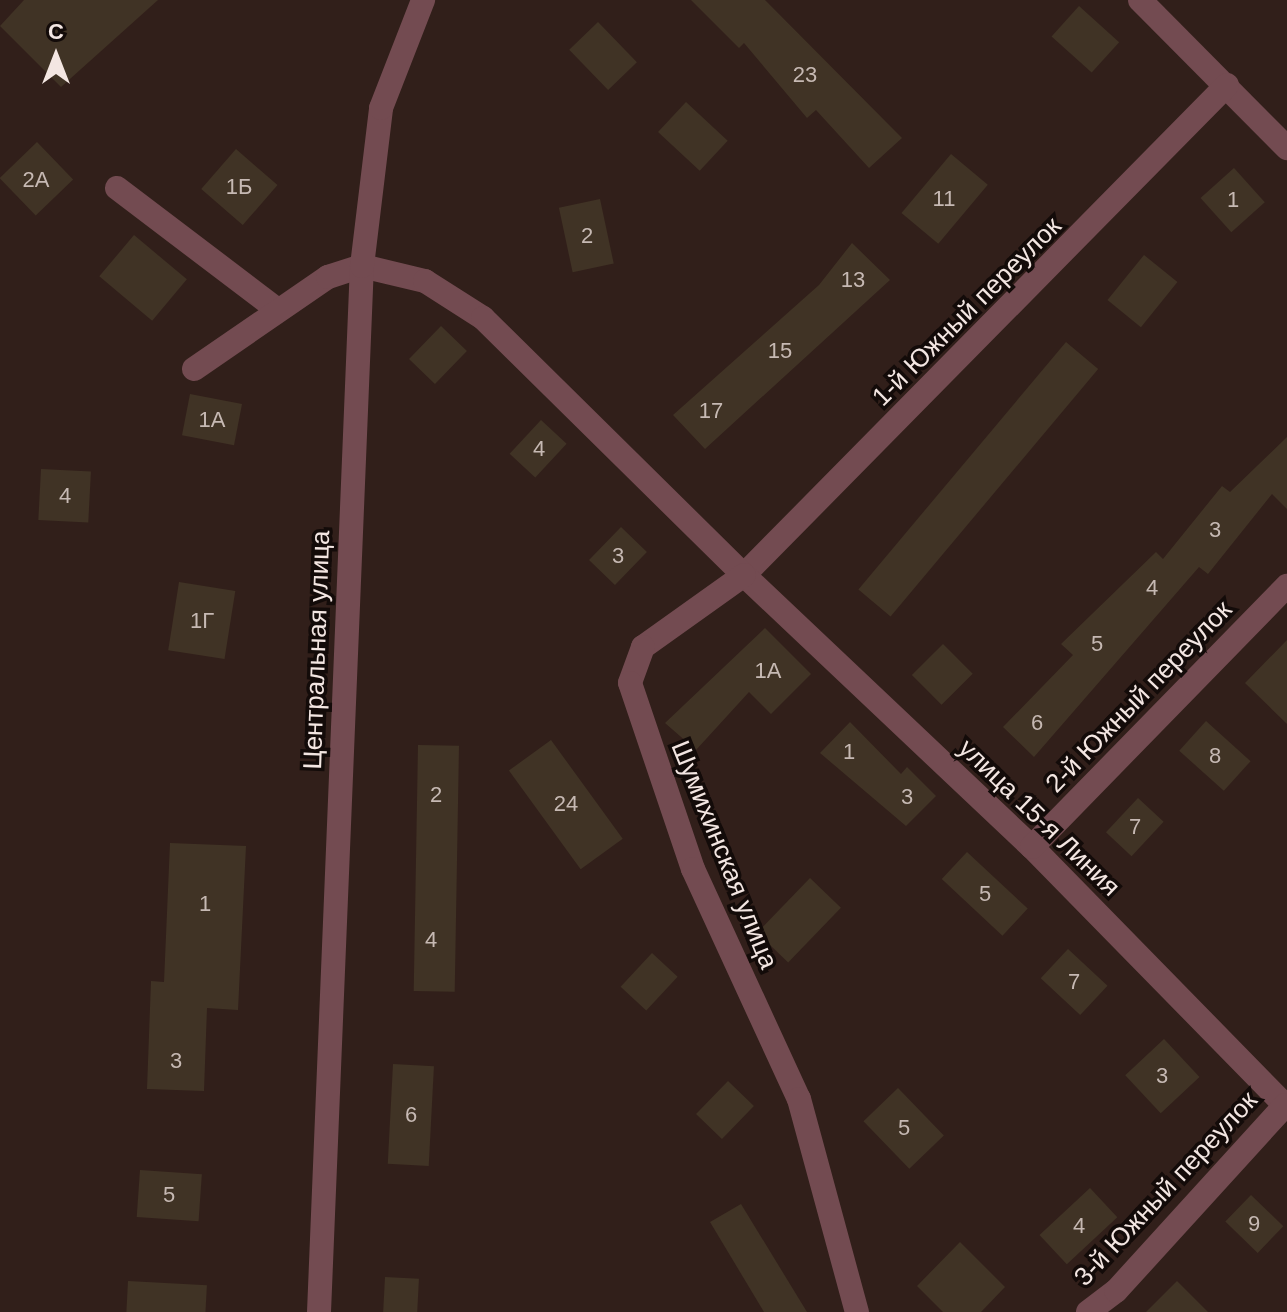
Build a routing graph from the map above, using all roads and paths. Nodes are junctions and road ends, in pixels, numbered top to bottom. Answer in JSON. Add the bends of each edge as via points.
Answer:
{"nodes":[{"id":1,"x":423,"y":0,"type":"edge"},
{"id":2,"x":1140,"y":0,"type":"edge"},
{"id":3,"x":1227,"y":85,"type":"junction"},
{"id":4,"x":1287,"y":148,"type":"edge"},
{"id":5,"x":117,"y":188,"type":"dead end"},
{"id":6,"x":362,"y":266,"type":"junction"},
{"id":7,"x":275,"y":308,"type":"junction"},
{"id":8,"x":194,"y":369,"type":"dead end"},
{"id":9,"x":744,"y":575,"type":"junction"},
{"id":10,"x":1287,"y":586,"type":"edge"},
{"id":11,"x":1032,"y":847,"type":"junction"},
{"id":12,"x":1286,"y":1106,"type":"edge"},
{"id":13,"x":319,"y":1312,"type":"edge"},
{"id":14,"x":857,"y":1312,"type":"edge"},
{"id":15,"x":1088,"y":1312,"type":"edge"}],
"edges":[{"from":1,"to":6,"type":"street","name":"Центральная улица","via":[[381,108]]},
{"from":2,"to":3,"type":"street"},
{"from":3,"to":4,"type":"street"},
{"from":3,"to":9,"type":"street","name":"1-й Южный переулок"},
{"from":5,"to":7,"type":"street"},
{"from":6,"to":7,"type":"street"},
{"from":6,"to":9,"type":"street","via":[[425,281],[483,318]]},
{"from":6,"to":13,"type":"street","name":"Центральная улица"},
{"from":7,"to":8,"type":"street"},
{"from":9,"to":11,"type":"street","name":"улица 15-я Линия"},
{"from":9,"to":14,"type":"street","name":"Шумихинская улица","via":[[643,647],[630,683],[693,869],[799,1099]]},
{"from":10,"to":11,"type":"street","name":"2-й Южный переулок"},
{"from":11,"to":12,"type":"street","name":"улица 15-я Линия"},
{"from":12,"to":15,"type":"street","name":"3-й Южный переулок"}]}
